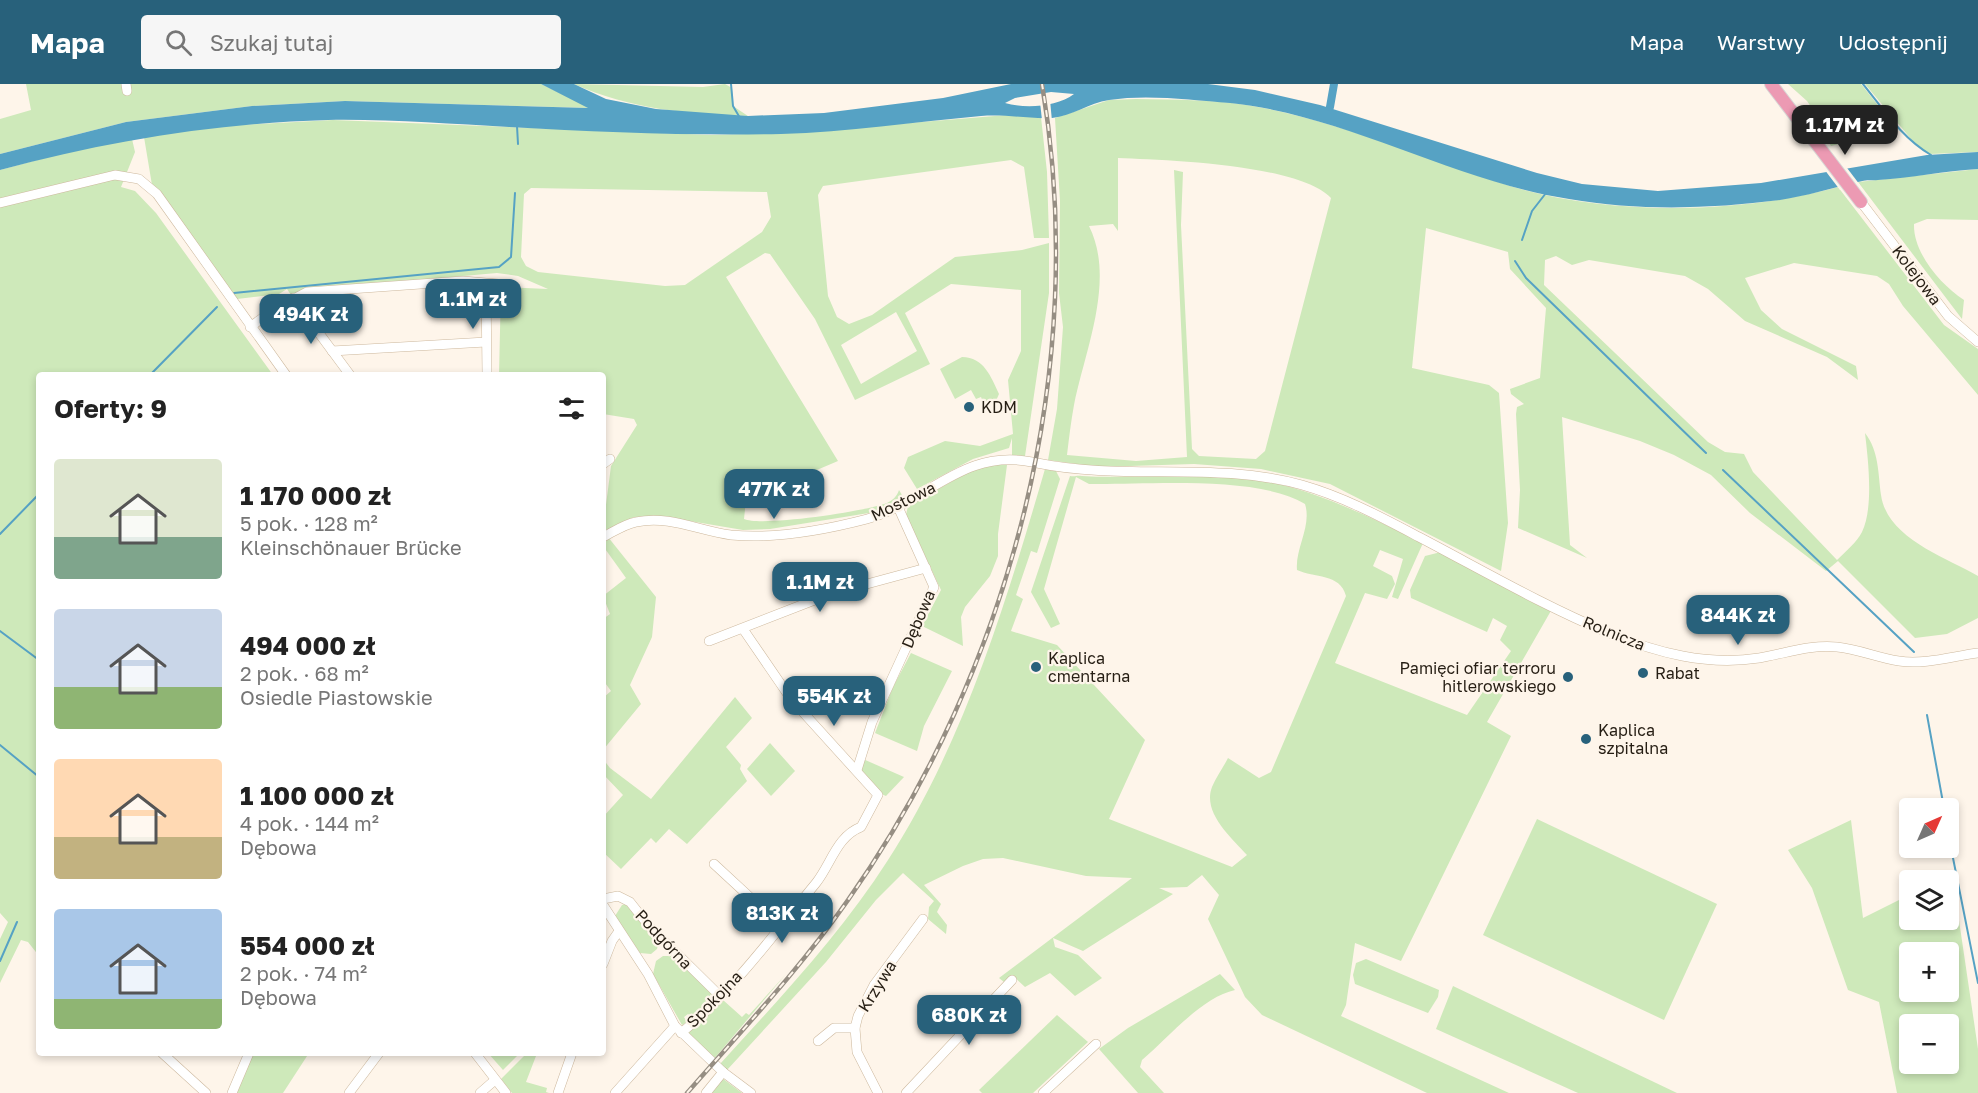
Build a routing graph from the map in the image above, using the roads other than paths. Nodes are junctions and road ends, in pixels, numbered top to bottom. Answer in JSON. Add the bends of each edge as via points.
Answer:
{"nodes":[{"id":1,"x":1771,"y":84,"type":"edge"},
{"id":2,"x":1861,"y":202,"type":"joint"},
{"id":3,"x":0,"y":203,"type":"edge"},
{"id":4,"x":498,"y":284,"type":"dead end"},
{"id":5,"x":486,"y":285,"type":"junction"},
{"id":6,"x":293,"y":298,"type":"junction"},
{"id":7,"x":250,"y":327,"type":"junction"},
{"id":8,"x":486,"y":342,"type":"junction"},
{"id":9,"x":1978,"y":342,"type":"edge"},
{"id":10,"x":332,"y":351,"type":"junction"},
{"id":11,"x":283,"y":372,"type":"edge"},
{"id":12,"x":348,"y":372,"type":"edge"},
{"id":13,"x":487,"y":372,"type":"edge"},
{"id":14,"x":898,"y":507,"type":"junction"},
{"id":15,"x":606,"y":536,"type":"edge"},
{"id":16,"x":926,"y":568,"type":"junction"},
{"id":17,"x":1506,"y":582,"type":"joint"},
{"id":18,"x":743,"y":629,"type":"junction"},
{"id":19,"x":709,"y":641,"type":"dead end"},
{"id":20,"x":1978,"y":653,"type":"edge"},
{"id":21,"x":857,"y":770,"type":"junction"},
{"id":22,"x":714,"y":864,"type":"dead end"},
{"id":23,"x":606,"y":898,"type":"edge"},
{"id":24,"x":606,"y":910,"type":"edge"},
{"id":25,"x":923,"y":919,"type":"dead end"},
{"id":26,"x":780,"y":925,"type":"junction"},
{"id":27,"x":619,"y":931,"type":"junction"},
{"id":28,"x":606,"y":956,"type":"edge"},
{"id":29,"x":1012,"y":980,"type":"dead end"},
{"id":30,"x":720,"y":996,"type":"junction"},
{"id":31,"x":855,"y":1028,"type":"junction"},
{"id":32,"x":678,"y":1029,"type":"junction"},
{"id":33,"x":818,"y":1041,"type":"dead end"},
{"id":34,"x":1096,"y":1044,"type":"dead end"},
{"id":35,"x":165,"y":1056,"type":"edge"},
{"id":36,"x":248,"y":1056,"type":"edge"},
{"id":37,"x":377,"y":1056,"type":"edge"},
{"id":38,"x":477,"y":1056,"type":"edge"},
{"id":39,"x":571,"y":1056,"type":"edge"},
{"id":40,"x":723,"y":1072,"type":"junction"},
{"id":41,"x":495,"y":1080,"type":"junction"},
{"id":42,"x":206,"y":1093,"type":"edge"},
{"id":43,"x":232,"y":1093,"type":"edge"},
{"id":44,"x":349,"y":1093,"type":"edge"},
{"id":45,"x":480,"y":1093,"type":"edge"},
{"id":46,"x":506,"y":1093,"type":"edge"},
{"id":47,"x":558,"y":1093,"type":"edge"},
{"id":48,"x":615,"y":1093,"type":"edge"},
{"id":49,"x":706,"y":1093,"type":"edge"},
{"id":50,"x":751,"y":1093,"type":"edge"},
{"id":51,"x":878,"y":1093,"type":"edge"},
{"id":52,"x":906,"y":1093,"type":"edge"},
{"id":53,"x":1043,"y":1093,"type":"edge"}],
"edges":[{"from":1,"to":2,"type":"main road"},
{"from":2,"to":9,"type":"street","name":"Kolejowa","via":[[1948,315]]},
{"from":3,"to":7,"type":"street","via":[[115,175],[139,179],[157,194]]},
{"from":4,"to":5,"type":"street"},
{"from":5,"to":6,"type":"street","via":[[463,281],[392,284],[307,292]]},
{"from":5,"to":8,"type":"street"},
{"from":6,"to":7,"type":"street"},
{"from":6,"to":10,"type":"street"},
{"from":7,"to":11,"type":"street"},
{"from":8,"to":10,"type":"street"},
{"from":8,"to":13,"type":"street"},
{"from":10,"to":12,"type":"street"},
{"from":14,"to":15,"type":"street","name":"Mostowa","via":[[867,519],[757,536],[660,519],[635,522]]},
{"from":14,"to":16,"type":"street","name":"Dębowa"},
{"from":14,"to":17,"type":"street","name":"Mostowa","via":[[975,463],[1002,459],[1095,471],[1205,470],[1252,474],[1302,485],[1351,502]]},
{"from":16,"to":18,"type":"street","name":"Dębowa","via":[[830,594]]},
{"from":16,"to":21,"type":"street","name":"Dębowa","via":[[934,588],[872,722]]},
{"from":17,"to":20,"type":"street","name":"Rolnicza","via":[[1610,633],[1664,652],[1710,661],[1757,658],[1817,647],[1837,647],[1910,662]]},
{"from":18,"to":19,"type":"street","name":"Dębowa"},
{"from":18,"to":21,"type":"street","via":[[791,699]]},
{"from":21,"to":26,"type":"street","name":"Spokojna","via":[[878,795],[861,827],[848,832],[818,880]]},
{"from":22,"to":26,"type":"street"},
{"from":23,"to":30,"type":"street","name":"Podgórna","via":[[618,896],[630,902]]},
{"from":24,"to":27,"type":"street"},
{"from":25,"to":31,"type":"street","name":"Krzywa","via":[[861,1006]]},
{"from":26,"to":30,"type":"street","name":"Spokojna"},
{"from":27,"to":28,"type":"street"},
{"from":27,"to":32,"type":"street"},
{"from":29,"to":52,"type":"street"},
{"from":30,"to":32,"type":"street","name":"Spokojna"},
{"from":31,"to":33,"type":"street","via":[[834,1028]]},
{"from":31,"to":51,"type":"street","name":"Krzywa","via":[[857,1052]]},
{"from":32,"to":40,"type":"street"},
{"from":32,"to":48,"type":"street","name":"Spokojna"},
{"from":34,"to":53,"type":"street"},
{"from":35,"to":42,"type":"street"},
{"from":36,"to":43,"type":"street"},
{"from":37,"to":44,"type":"street"},
{"from":38,"to":41,"type":"street"},
{"from":39,"to":47,"type":"street"},
{"from":40,"to":49,"type":"street"},
{"from":40,"to":50,"type":"street"},
{"from":41,"to":45,"type":"street"},
{"from":41,"to":46,"type":"street"}]}
